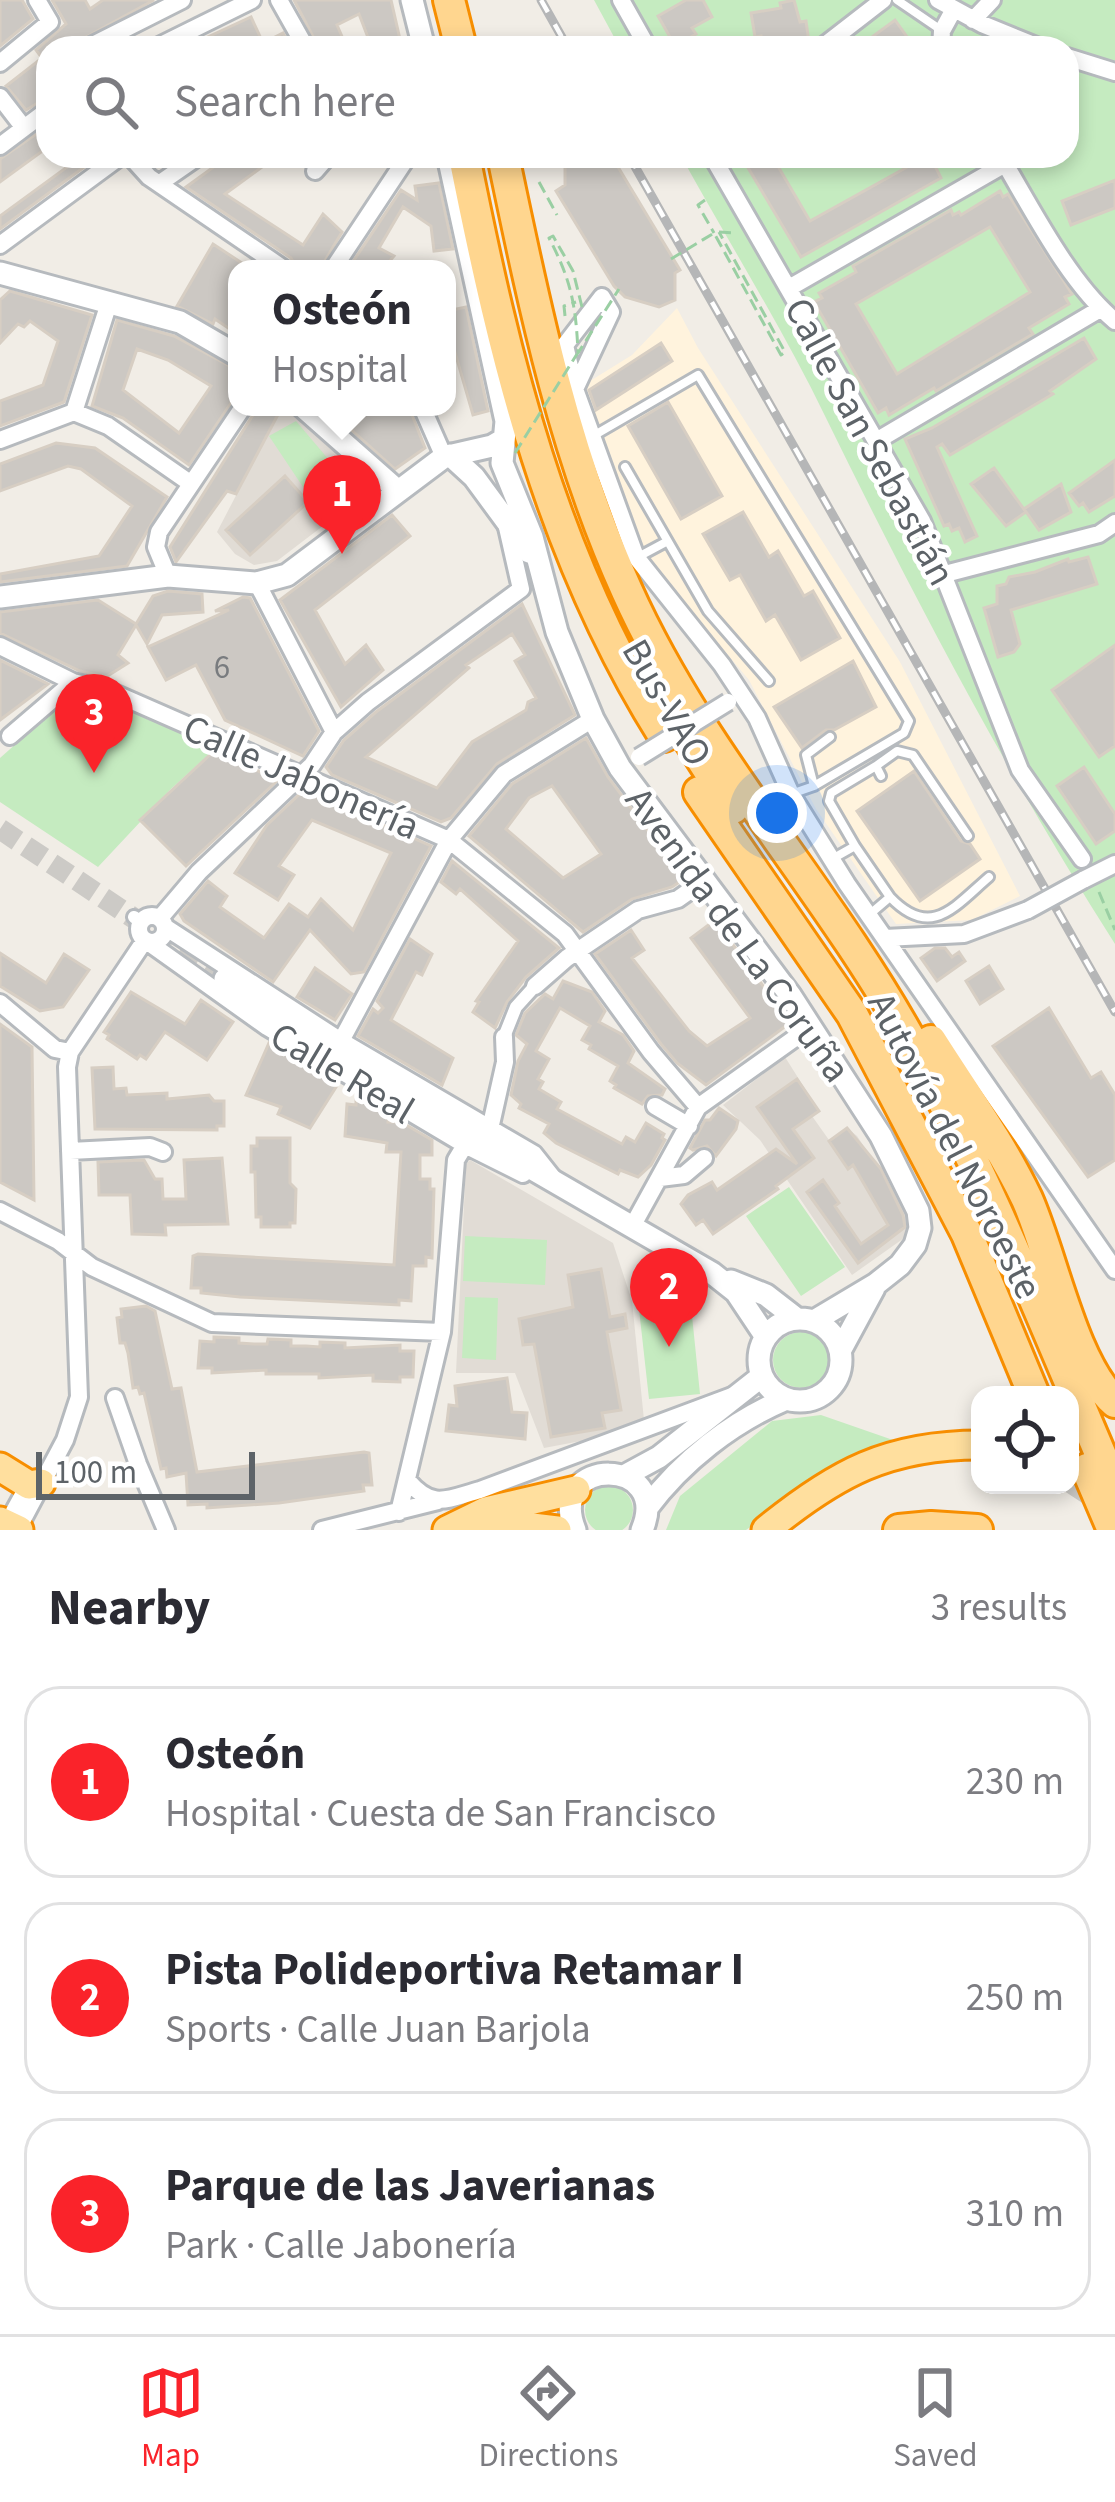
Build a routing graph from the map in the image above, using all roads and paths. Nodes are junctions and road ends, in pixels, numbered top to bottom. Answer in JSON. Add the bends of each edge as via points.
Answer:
{"nodes":[{"id":1,"x":37,"y":0,"type":"edge"},
{"id":2,"x":182,"y":0,"type":"edge"},
{"id":3,"x":252,"y":0,"type":"edge"},
{"id":4,"x":279,"y":0,"type":"edge"},
{"id":5,"x":412,"y":0,"type":"edge"},
{"id":6,"x":430,"y":0,"type":"edge"},
{"id":7,"x":449,"y":0,"type":"edge"},
{"id":8,"x":469,"y":0,"type":"edge"},
{"id":9,"x":622,"y":0,"type":"edge"},
{"id":10,"x":883,"y":0,"type":"edge"},
{"id":11,"x":897,"y":0,"type":"edge"},
{"id":12,"x":992,"y":0,"type":"edge"},
{"id":13,"x":946,"y":4,"type":"edge"},
{"id":14,"x":973,"y":27,"type":"junction"},
{"id":15,"x":111,"y":36,"type":"edge"},
{"id":16,"x":179,"y":36,"type":"edge"},
{"id":17,"x":299,"y":36,"type":"edge"},
{"id":18,"x":421,"y":36,"type":"edge"},
{"id":19,"x":438,"y":36,"type":"edge"},
{"id":20,"x":458,"y":36,"type":"edge"},
{"id":21,"x":477,"y":36,"type":"edge"},
{"id":22,"x":642,"y":36,"type":"edge"},
{"id":23,"x":836,"y":36,"type":"edge"},
{"id":24,"x":937,"y":36,"type":"edge"},
{"id":25,"x":942,"y":36,"type":"edge"},
{"id":26,"x":971,"y":36,"type":"edge"},
{"id":27,"x":1002,"y":36,"type":"edge"},
{"id":28,"x":1079,"y":61,"type":"edge"},
{"id":29,"x":0,"y":62,"type":"edge"},
{"id":30,"x":1115,"y":72,"type":"edge"},
{"id":31,"x":0,"y":97,"type":"edge"},
{"id":32,"x":36,"y":119,"type":"edge"},
{"id":33,"x":25,"y":128,"type":"junction"},
{"id":34,"x":0,"y":146,"type":"edge"},
{"id":35,"x":108,"y":168,"type":"edge"},
{"id":36,"x":141,"y":168,"type":"edge"},
{"id":37,"x":182,"y":168,"type":"edge"},
{"id":38,"x":318,"y":168,"type":"edge"},
{"id":39,"x":395,"y":168,"type":"edge"},
{"id":40,"x":451,"y":168,"type":"edge"},
{"id":41,"x":466,"y":168,"type":"edge"},
{"id":42,"x":486,"y":168,"type":"edge"},
{"id":43,"x":506,"y":168,"type":"edge"},
{"id":44,"x":719,"y":168,"type":"edge"},
{"id":45,"x":990,"y":168,"type":"edge"},
{"id":46,"x":1008,"y":168,"type":"edge"},
{"id":47,"x":315,"y":171,"type":"dead end"},
{"id":48,"x":539,"y":182,"type":"dead end"},
{"id":49,"x":160,"y":183,"type":"junction"},
{"id":50,"x":705,"y":200,"type":"dead end"},
{"id":51,"x":557,"y":215,"type":"dead end"},
{"id":52,"x":716,"y":232,"type":"junction"},
{"id":53,"x":0,"y":245,"type":"edge"},
{"id":54,"x":671,"y":259,"type":"dead end"},
{"id":55,"x":271,"y":260,"type":"edge"},
{"id":56,"x":339,"y":260,"type":"edge"},
{"id":57,"x":0,"y":274,"type":"edge"},
{"id":58,"x":790,"y":288,"type":"junction"},
{"id":59,"x":620,"y":289,"type":"dead end"},
{"id":60,"x":576,"y":302,"type":"junction"},
{"id":61,"x":109,"y":303,"type":"junction"},
{"id":62,"x":582,"y":307,"type":"dead end"},
{"id":63,"x":1100,"y":309,"type":"junction"},
{"id":64,"x":564,"y":314,"type":"dead end"},
{"id":65,"x":1115,"y":321,"type":"edge"},
{"id":66,"x":228,"y":351,"type":"edge"},
{"id":67,"x":578,"y":353,"type":"junction"},
{"id":68,"x":575,"y":389,"type":"junction"},
{"id":69,"x":74,"y":412,"type":"junction"},
{"id":70,"x":237,"y":416,"type":"edge"},
{"id":71,"x":313,"y":416,"type":"edge"},
{"id":72,"x":427,"y":416,"type":"edge"},
{"id":73,"x":592,"y":437,"type":"junction"},
{"id":74,"x":0,"y":440,"type":"edge"},
{"id":75,"x":878,"y":440,"type":"junction"},
{"id":76,"x":447,"y":456,"type":"junction"},
{"id":77,"x":506,"y":457,"type":"junction"},
{"id":78,"x":626,"y":467,"type":"dead end"},
{"id":79,"x":474,"y":477,"type":"junction"},
{"id":80,"x":190,"y":483,"type":"junction"},
{"id":81,"x":397,"y":490,"type":"junction"},
{"id":82,"x":506,"y":522,"type":"junction"},
{"id":83,"x":1115,"y":523,"type":"edge"},
{"id":84,"x":667,"y":542,"type":"junction"},
{"id":85,"x":636,"y":557,"type":"junction"},
{"id":86,"x":539,"y":567,"type":"junction"},
{"id":87,"x":945,"y":574,"type":"junction"},
{"id":88,"x":168,"y":576,"type":"junction"},
{"id":89,"x":257,"y":583,"type":"junction"},
{"id":90,"x":0,"y":597,"type":"edge"},
{"id":91,"x":0,"y":646,"type":"edge"},
{"id":92,"x":769,"y":681,"type":"dead end"},
{"id":93,"x":73,"y":682,"type":"junction"},
{"id":94,"x":735,"y":698,"type":"junction"},
{"id":95,"x":592,"y":719,"type":"junction"},
{"id":96,"x":334,"y":732,"type":"junction"},
{"id":97,"x":830,"y":736,"type":"dead end"},
{"id":98,"x":5,"y":741,"type":"edge"},
{"id":99,"x":630,"y":762,"type":"junction"},
{"id":100,"x":875,"y":766,"type":"junction"},
{"id":101,"x":299,"y":776,"type":"junction"},
{"id":102,"x":880,"y":776,"type":"dead end"},
{"id":103,"x":814,"y":786,"type":"junction"},
{"id":104,"x":790,"y":794,"type":"junction"},
{"id":105,"x":968,"y":836,"type":"dead end"},
{"id":106,"x":449,"y":840,"type":"junction"},
{"id":107,"x":855,"y":846,"type":"junction"},
{"id":108,"x":832,"y":860,"type":"junction"},
{"id":109,"x":1115,"y":864,"type":"edge"},
{"id":110,"x":1086,"y":871,"type":"junction"},
{"id":111,"x":989,"y":877,"type":"dead end"},
{"id":112,"x":703,"y":882,"type":"junction"},
{"id":113,"x":890,"y":897,"type":"junction"},
{"id":114,"x":869,"y":915,"type":"junction"},
{"id":115,"x":162,"y":922,"type":"junction"},
{"id":116,"x":838,"y":922,"type":"junction"},
{"id":117,"x":140,"y":928,"type":"junction"},
{"id":118,"x":1115,"y":930,"type":"edge"},
{"id":119,"x":885,"y":938,"type":"junction"},
{"id":120,"x":579,"y":950,"type":"junction"},
{"id":121,"x":225,"y":979,"type":"tunnel mouth"},
{"id":122,"x":535,"y":986,"type":"joint"},
{"id":123,"x":0,"y":1003,"type":"edge"},
{"id":124,"x":809,"y":1028,"type":"junction"},
{"id":125,"x":505,"y":1037,"type":"joint"},
{"id":126,"x":341,"y":1041,"type":"junction"},
{"id":127,"x":65,"y":1052,"type":"junction"},
{"id":128,"x":656,"y":1106,"type":"dead end"},
{"id":129,"x":698,"y":1107,"type":"junction"},
{"id":130,"x":689,"y":1126,"type":"junction"},
{"id":131,"x":490,"y":1129,"type":"junction"},
{"id":132,"x":465,"y":1145,"type":"junction"},
{"id":133,"x":70,"y":1151,"type":"junction"},
{"id":134,"x":163,"y":1152,"type":"dead end"},
{"id":135,"x":704,"y":1158,"type":"dead end"},
{"id":136,"x":554,"y":1178,"type":"junction"},
{"id":137,"x":660,"y":1178,"type":"junction"},
{"id":138,"x":0,"y":1215,"type":"edge"},
{"id":139,"x":633,"y":1225,"type":"junction"},
{"id":140,"x":69,"y":1258,"type":"junction"},
{"id":141,"x":1115,"y":1270,"type":"edge"},
{"id":142,"x":712,"y":1273,"type":"junction"},
{"id":143,"x":876,"y":1285,"type":"junction"},
{"id":144,"x":806,"y":1320,"type":"junction"},
{"id":145,"x":442,"y":1332,"type":"junction"},
{"id":146,"x":766,"y":1337,"type":"junction"},
{"id":147,"x":840,"y":1351,"type":"junction"},
{"id":148,"x":762,"y":1376,"type":"junction"},
{"id":149,"x":1030,"y":1386,"type":"edge"},
{"id":150,"x":1052,"y":1386,"type":"edge"},
{"id":151,"x":739,"y":1394,"type":"junction"},
{"id":152,"x":116,"y":1398,"type":"dead end"},
{"id":153,"x":786,"y":1399,"type":"junction"},
{"id":154,"x":1115,"y":1402,"type":"edge"},
{"id":155,"x":971,"y":1444,"type":"edge"},
{"id":156,"x":1079,"y":1451,"type":"edge"},
{"id":157,"x":0,"y":1467,"type":"edge"},
{"id":158,"x":624,"y":1476,"type":"junction"},
{"id":159,"x":408,"y":1481,"type":"junction"},
{"id":160,"x":35,"y":1484,"type":"junction"},
{"id":161,"x":1115,"y":1488,"type":"edge"},
{"id":162,"x":576,"y":1490,"type":"junction"},
{"id":163,"x":1076,"y":1494,"type":"edge"},
{"id":164,"x":438,"y":1501,"type":"junction"},
{"id":165,"x":399,"y":1512,"type":"junction"},
{"id":166,"x":644,"y":1519,"type":"edge"},
{"id":167,"x":14,"y":1521,"type":"edge"},
{"id":168,"x":166,"y":1530,"type":"edge"},
{"id":169,"x":322,"y":1530,"type":"edge"},
{"id":170,"x":447,"y":1530,"type":"edge"},
{"id":171,"x":493,"y":1530,"type":"edge"},
{"id":172,"x":557,"y":1530,"type":"edge"},
{"id":173,"x":575,"y":1530,"type":"edge"},
{"id":174,"x":766,"y":1530,"type":"edge"},
{"id":175,"x":899,"y":1530,"type":"edge"},
{"id":176,"x":977,"y":1530,"type":"edge"},
{"id":177,"x":1092,"y":1530,"type":"edge"},
{"id":178,"x":1113,"y":1530,"type":"edge"}],
"edges":[{"from":1,"to":29,"type":"street","via":[[50,22]]},
{"from":2,"to":15,"type":"street"},
{"from":3,"to":16,"type":"street"},
{"from":4,"to":17,"type":"street"},
{"from":5,"to":18,"type":"street"},
{"from":6,"to":19,"type":"highway"},
{"from":7,"to":20,"type":"highway"},
{"from":8,"to":21,"type":"highway"},
{"from":9,"to":22,"type":"street"},
{"from":10,"to":23,"type":"street"},
{"from":11,"to":24,"type":"lane"},
{"from":12,"to":14,"type":"street"},
{"from":13,"to":14,"type":"street"},
{"from":13,"to":25,"type":"street"},
{"from":14,"to":26,"type":"path"},
{"from":14,"to":27,"type":"street"},
{"from":28,"to":30,"type":"street"},
{"from":31,"to":33,"type":"street"},
{"from":32,"to":33,"type":"street"},
{"from":33,"to":34,"type":"street"},
{"from":35,"to":53,"type":"street"},
{"from":36,"to":49,"type":"street"},
{"from":37,"to":49,"type":"street"},
{"from":38,"to":47,"type":"street"},
{"from":39,"to":56,"type":"street"},
{"from":40,"to":77,"type":"street","name":"Avenida de La Coruña","via":[[506,421]]},
{"from":41,"to":149,"type":"highway","name":"Autovía del Noroeste","via":[[525,425],[577,573],[640,698],[852,1014],[958,1216]]},
{"from":42,"to":150,"type":"highway","name":"Bus-VAO","via":[[542,416],[619,618],[705,769],[892,1046]]},
{"from":43,"to":116,"type":"highway","name":"Autovía del Noroeste","via":[[560,414],[627,592],[745,792]]},
{"from":44,"to":58,"type":"street","name":"Calle San Sebastián"},
{"from":45,"to":58,"type":"street"},
{"from":46,"to":63,"type":"street"},
{"from":48,"to":51,"type":"path"},
{"from":49,"to":55,"type":"street"},
{"from":50,"to":52,"type":"path","via":[[698,205]]},
{"from":52,"to":52,"type":"path","bridge":true,"via":[[785,352],[781,355]]},
{"from":52,"to":54,"type":"path","bridge":true},
{"from":57,"to":61,"type":"street"},
{"from":58,"to":75,"type":"street","name":"Calle San Sebastián"},
{"from":59,"to":67,"type":"path","bridge":true},
{"from":60,"to":62,"type":"path","bridge":true,"via":[[554,236]]},
{"from":60,"to":64,"type":"path"},
{"from":60,"to":67,"type":"path","bridge":true},
{"from":61,"to":66,"type":"street","via":[[180,322]]},
{"from":61,"to":69,"type":"street"},
{"from":63,"to":65,"type":"street"},
{"from":63,"to":75,"type":"street"},
{"from":67,"to":77,"type":"path","bridge":true},
{"from":68,"to":68,"type":"street","via":[[611,313],[602,296],[565,345]]},
{"from":68,"to":73,"type":"street"},
{"from":69,"to":74,"type":"street"},
{"from":69,"to":80,"type":"street"},
{"from":70,"to":80,"type":"street"},
{"from":71,"to":81,"type":"street"},
{"from":72,"to":76,"type":"street"},
{"from":73,"to":85,"type":"street"},
{"from":73,"to":103,"type":"lane","via":[[698,375],[909,721],[904,733]]},
{"from":75,"to":87,"type":"street","name":"Calle San Sebastián"},
{"from":76,"to":77,"type":"street","via":[[493,446]]},
{"from":76,"to":79,"type":"street","name":"Avenida de La Coruña"},
{"from":76,"to":81,"type":"street"},
{"from":77,"to":79,"type":"street","via":[[484,461]]},
{"from":77,"to":86,"type":"street","name":"Avenida de La Coruña"},
{"from":78,"to":84,"type":"lane"},
{"from":79,"to":82,"type":"street","name":"Avenida de La Coruña"},
{"from":80,"to":88,"type":"street","via":[[159,532]]},
{"from":81,"to":89,"type":"street","via":[[287,575]]},
{"from":82,"to":86,"type":"street","name":"Avenida de La Coruña"},
{"from":82,"to":96,"type":"street","via":[[520,589]]},
{"from":83,"to":87,"type":"street"},
{"from":84,"to":85,"type":"lane"},
{"from":84,"to":92,"type":"lane","via":[[708,611]]},
{"from":85,"to":94,"type":"street"},
{"from":86,"to":95,"type":"street","name":"Avenida de La Coruña"},
{"from":87,"to":110,"type":"street","name":"Calle San Sebastián","via":[[1020,770]]},
{"from":88,"to":89,"type":"street"},
{"from":88,"to":90,"type":"street"},
{"from":89,"to":96,"type":"street"},
{"from":91,"to":93,"type":"street","name":"Calle Jabonería"},
{"from":93,"to":98,"type":"street"},
{"from":93,"to":101,"type":"street","name":"Calle Jabonería"},
{"from":94,"to":99,"type":"street","bridge":true},
{"from":94,"to":104,"type":"street","via":[[757,718]]},
{"from":95,"to":99,"type":"street","name":"Avenida de La Coruña"},
{"from":95,"to":106,"type":"street","via":[[504,773]]},
{"from":96,"to":101,"type":"street"},
{"from":97,"to":103,"type":"lane","via":[[806,755]]},
{"from":99,"to":112,"type":"street","name":"Avenida de La Coruña"},
{"from":100,"to":102,"type":"lane"},
{"from":100,"to":105,"type":"lane","via":[[897,751],[913,755]]},
{"from":100,"to":107,"type":"lane","via":[[829,801]]},
{"from":101,"to":106,"type":"street","name":"Calle Jabonería"},
{"from":101,"to":115,"type":"street","via":[[199,872]]},
{"from":103,"to":104,"type":"lane"},
{"from":104,"to":108,"type":"street"},
{"from":106,"to":120,"type":"street","name":"Calle Jabonería"},
{"from":106,"to":126,"type":"street"},
{"from":107,"to":108,"type":"lane"},
{"from":107,"to":113,"type":"lane"},
{"from":108,"to":114,"type":"street"},
{"from":109,"to":110,"type":"street"},
{"from":110,"to":118,"type":"path"},
{"from":110,"to":119,"type":"street","bridge":true,"via":[[995,926]]},
{"from":111,"to":113,"type":"lane","via":[[946,914],[917,919]]},
{"from":112,"to":120,"type":"street","via":[[638,910]]},
{"from":112,"to":124,"type":"street","name":"Avenida de La Coruña"},
{"from":113,"to":114,"type":"lane"},
{"from":114,"to":119,"type":"street"},
{"from":115,"to":117,"type":"street","via":[[157,941]]},
{"from":115,"to":126,"type":"street","name":"Calle Real"},
{"from":116,"to":154,"type":"highway","via":[[907,1003],[1008,1162],[1081,1346]]},
{"from":116,"to":161,"type":"highway","name":"Autovía del Noroeste","via":[[953,1121]]},
{"from":117,"to":127,"type":"street"},
{"from":117,"to":132,"type":"street","name":"Calle Real","via":[[267,1027]]},
{"from":119,"to":141,"type":"street"},
{"from":120,"to":122,"type":"street"},
{"from":120,"to":129,"type":"street","name":"Calle Jabonería"},
{"from":121,"to":136,"type":"street","name":"Calle Real","via":[[375,1078]]},
{"from":122,"to":125,"type":"street"},
{"from":123,"to":127,"type":"street"},
{"from":124,"to":129,"type":"street"},
{"from":124,"to":143,"type":"street","name":"Avenida de La Coruña","via":[[881,1136],[918,1211],[915,1245]]},
{"from":125,"to":131,"type":"street"},
{"from":126,"to":131,"type":"street","name":"Calle Real"},
{"from":127,"to":133,"type":"street"},
{"from":127,"to":140,"type":"street","via":[[57,1082]]},
{"from":128,"to":130,"type":"street"},
{"from":129,"to":130,"type":"street"},
{"from":130,"to":137,"type":"street"},
{"from":131,"to":136,"type":"street","name":"Calle Real","via":[[534,1154]]},
{"from":132,"to":136,"type":"street","name":"Calle Real","via":[[520,1173]]},
{"from":132,"to":145,"type":"street","via":[[456,1160]]},
{"from":133,"to":134,"type":"street"},
{"from":133,"to":140,"type":"street"},
{"from":135,"to":137,"type":"street","via":[[684,1175]]},
{"from":136,"to":139,"type":"street","name":"Calle Real"},
{"from":137,"to":139,"type":"street"},
{"from":138,"to":140,"type":"street"},
{"from":139,"to":142,"type":"street","name":"Calle Real"},
{"from":140,"to":145,"type":"street","via":[[212,1323]]},
{"from":140,"to":160,"type":"street","via":[[70,1398]]},
{"from":142,"to":144,"type":"street","name":"Calle Real"},
{"from":142,"to":146,"type":"street","name":"Calle Real","via":[[745,1302]]},
{"from":143,"to":144,"type":"street","name":"Avenida de La Coruña"},
{"from":143,"to":147,"type":"street","name":"Avenida de La Coruña"},
{"from":144,"to":146,"type":"street"},
{"from":144,"to":147,"type":"street","via":[[828,1330]]},
{"from":145,"to":159,"type":"street"},
{"from":146,"to":148,"type":"street"},
{"from":147,"to":153,"type":"street","via":[[827,1391]]},
{"from":148,"to":151,"type":"street"},
{"from":148,"to":153,"type":"street"},
{"from":151,"to":158,"type":"street"},
{"from":151,"to":164,"type":"street"},
{"from":152,"to":168,"type":"street"},
{"from":153,"to":166,"type":"street","via":[[752,1413],[671,1476]]},
{"from":155,"to":174,"type":"highway","via":[[889,1456],[847,1474]]},
{"from":156,"to":178,"type":"highway"},
{"from":157,"to":160,"type":"highway"},
{"from":158,"to":162,"type":"street","via":[[603,1473]]},
{"from":158,"to":166,"type":"street","via":[[637,1486]]},
{"from":159,"to":164,"type":"street"},
{"from":159,"to":165,"type":"street"},
{"from":160,"to":167,"type":"street"},
{"from":162,"to":170,"type":"highway","via":[[486,1511]]},
{"from":162,"to":173,"type":"street"},
{"from":163,"to":177,"type":"highway"},
{"from":164,"to":165,"type":"street"},
{"from":165,"to":169,"type":"street"},
{"from":171,"to":172,"type":"highway"},
{"from":175,"to":176,"type":"highway"}]}
